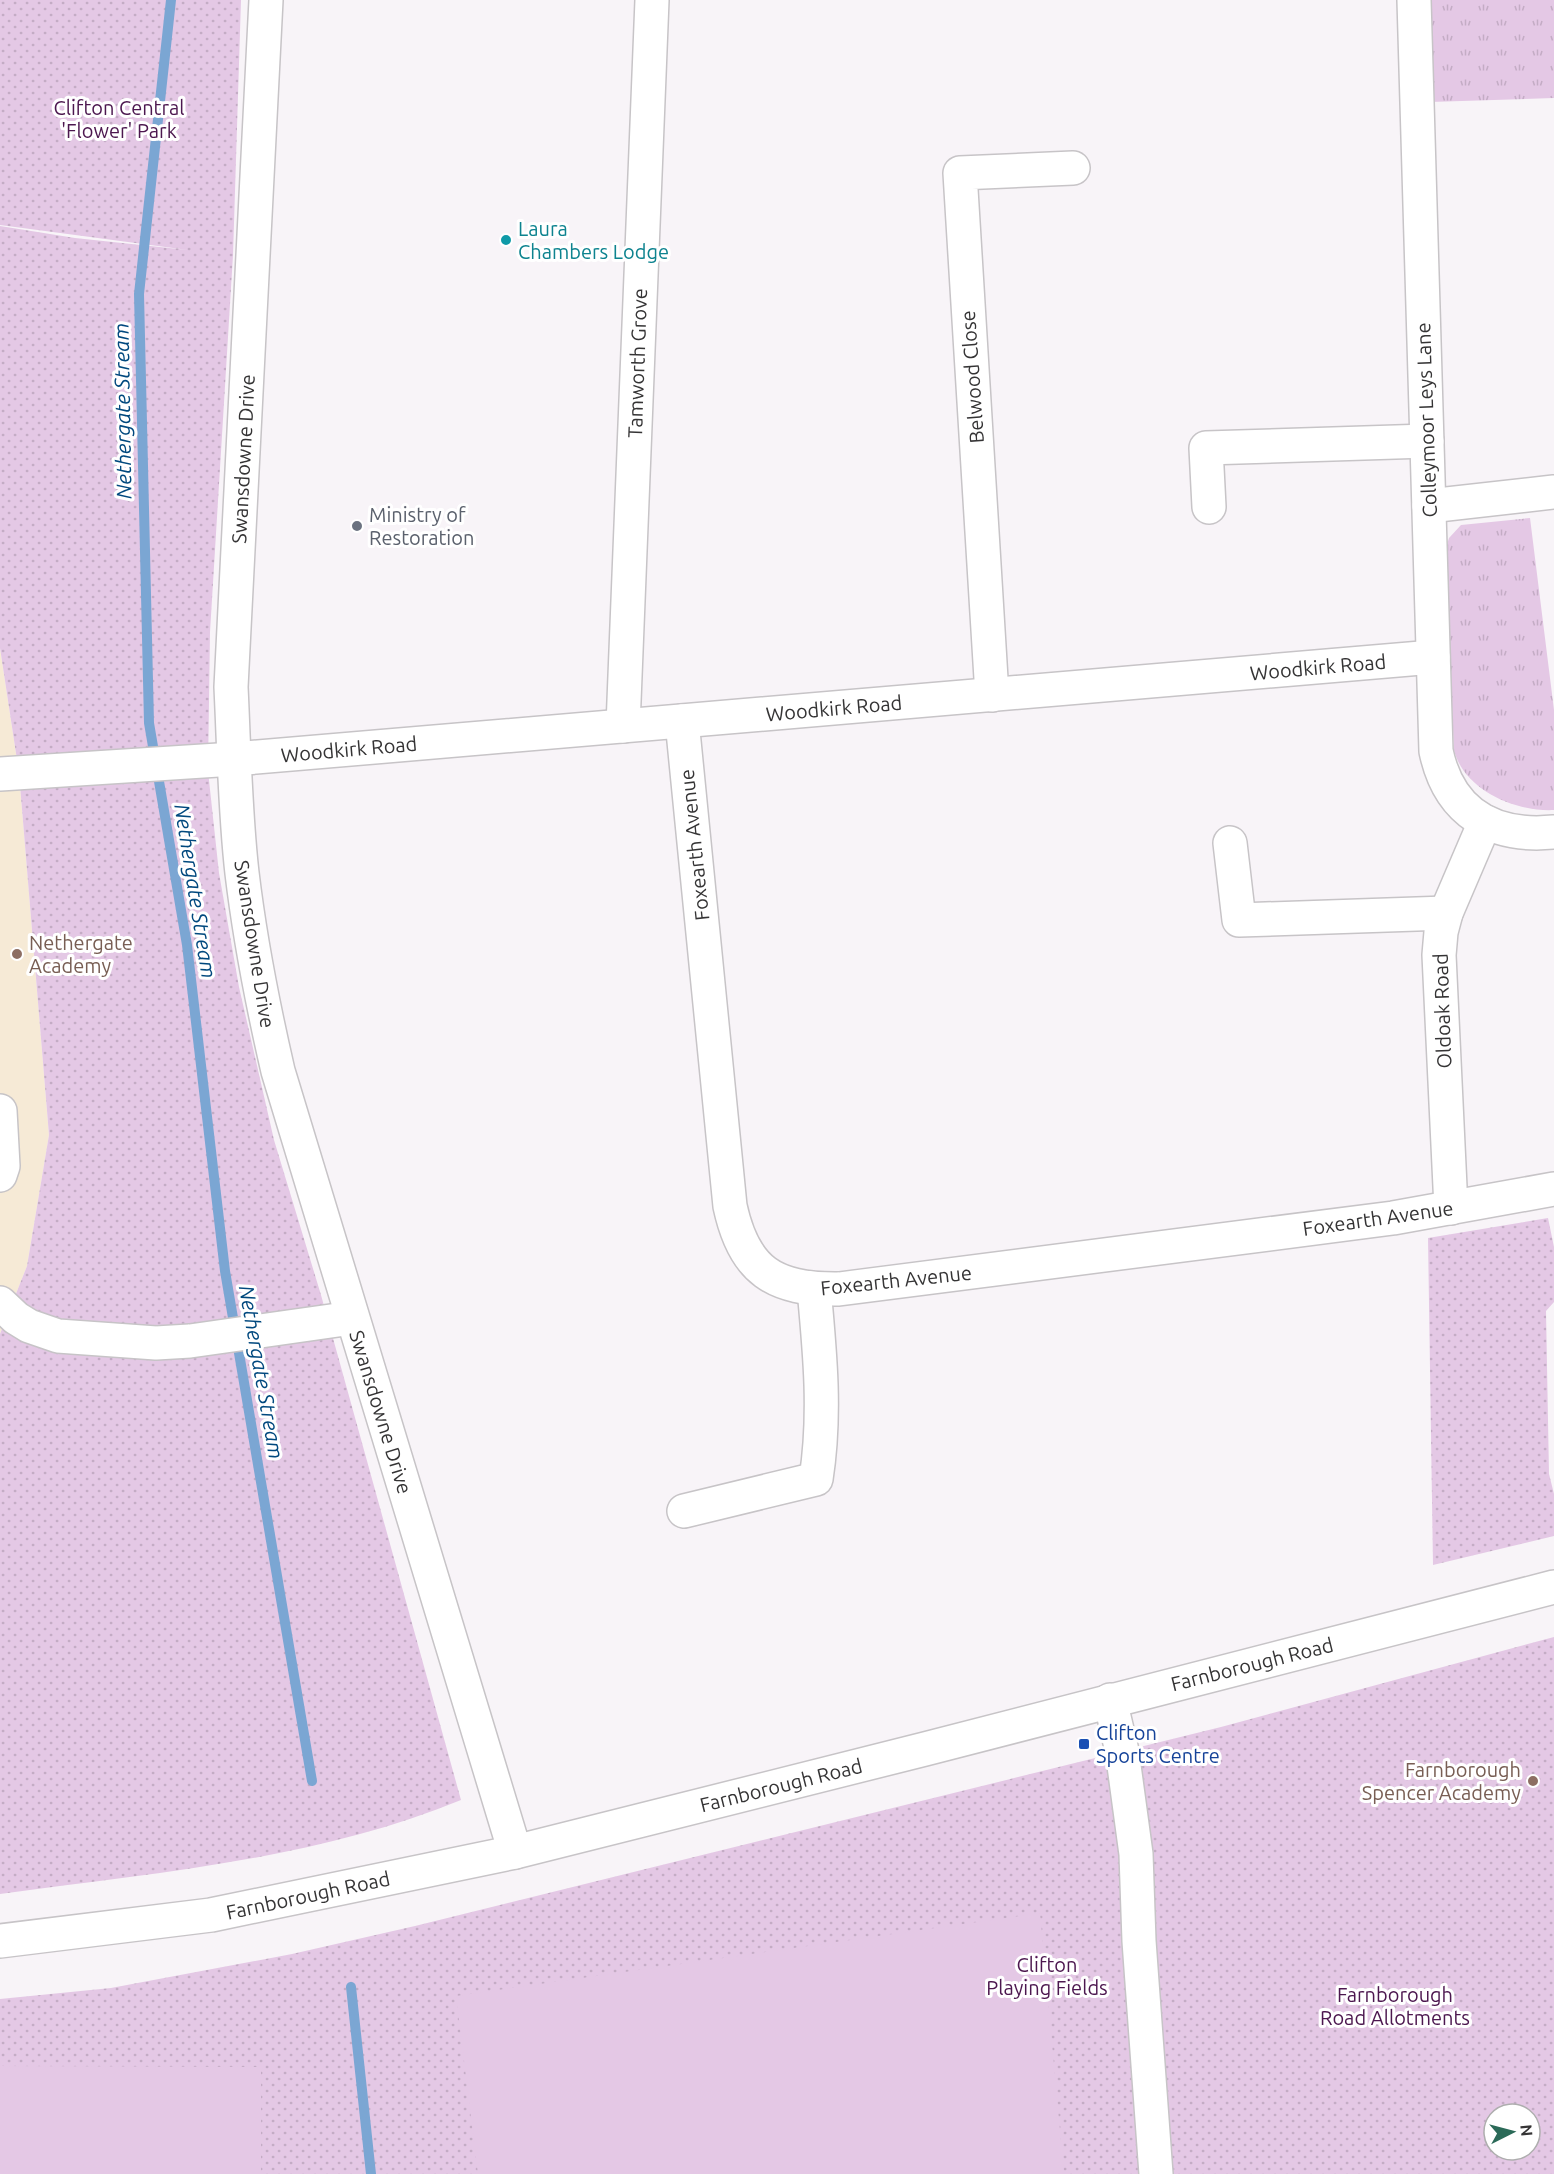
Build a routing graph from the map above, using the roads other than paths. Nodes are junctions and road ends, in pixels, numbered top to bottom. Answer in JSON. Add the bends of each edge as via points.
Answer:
{"nodes":[{"id":1,"x":266,"y":0,"type":"edge"},
{"id":2,"x":652,"y":0,"type":"edge"},
{"id":3,"x":1414,"y":0,"type":"edge"},
{"id":4,"x":1073,"y":168,"type":"dead end"},
{"id":5,"x":1427,"y":441,"type":"junction"},
{"id":6,"x":1554,"y":492,"type":"edge"},
{"id":7,"x":1429,"y":506,"type":"junction"},
{"id":8,"x":1209,"y":507,"type":"dead end"},
{"id":9,"x":1433,"y":657,"type":"junction"},
{"id":10,"x":992,"y":695,"type":"junction"},
{"id":11,"x":682,"y":721,"type":"junction"},
{"id":12,"x":623,"y":726,"type":"junction"},
{"id":13,"x":234,"y":759,"type":"junction"},
{"id":14,"x":0,"y":774,"type":"edge"},
{"id":15,"x":1485,"y":822,"type":"junction"},
{"id":16,"x":1554,"y":832,"type":"edge"},
{"id":17,"x":1230,"y":843,"type":"dead end"},
{"id":18,"x":1446,"y":913,"type":"junction"},
{"id":19,"x":0,"y":1111,"type":"edge"},
{"id":20,"x":0,"y":1175,"type":"edge"},
{"id":21,"x":1554,"y":1189,"type":"edge"},
{"id":22,"x":1450,"y":1208,"type":"junction"},
{"id":23,"x":814,"y":1289,"type":"junction"},
{"id":24,"x":0,"y":1303,"type":"edge"},
{"id":25,"x":352,"y":1318,"type":"junction"},
{"id":26,"x":684,"y":1511,"type":"dead end"},
{"id":27,"x":1554,"y":1587,"type":"edge"},
{"id":28,"x":1110,"y":1700,"type":"junction"},
{"id":29,"x":515,"y":1852,"type":"junction"},
{"id":30,"x":0,"y":1941,"type":"edge"},
{"id":31,"x":1156,"y":2174,"type":"edge"}],
"edges":[{"from":1,"to":13,"type":"street","name":"Swansdowne Drive","via":[[232,675]]},
{"from":2,"to":12,"type":"street","name":"Tamworth Grove"},
{"from":3,"to":5,"type":"street","name":"Colleymoor Leys Lane"},
{"from":4,"to":10,"type":"street","name":"Belwood Close","via":[[960,173]]},
{"from":5,"to":7,"type":"street","name":"Colleymoor Leys Lane"},
{"from":5,"to":8,"type":"street","via":[[1206,448]]},
{"from":6,"to":7,"type":"street"},
{"from":7,"to":9,"type":"street","name":"Colleymoor Leys Lane"},
{"from":9,"to":10,"type":"street","name":"Woodkirk Road"},
{"from":9,"to":15,"type":"street","name":"Colleymoor Leys Lane","via":[[1439,768],[1453,795]]},
{"from":10,"to":11,"type":"street","name":"Woodkirk Road"},
{"from":11,"to":12,"type":"street","name":"Woodkirk Road"},
{"from":11,"to":23,"type":"street","name":"Foxearth Avenue","via":[[735,1230],[745,1252],[762,1270],[776,1280]]},
{"from":12,"to":13,"type":"street","name":"Woodkirk Road"},
{"from":13,"to":14,"type":"street","name":"Woodkirk Road"},
{"from":13,"to":25,"type":"street","name":"Swansdowne Drive","via":[[242,873],[263,1006],[278,1071]]},
{"from":15,"to":16,"type":"street","via":[[1518,832]]},
{"from":15,"to":18,"type":"street","name":"Oldoak Road"},
{"from":17,"to":18,"type":"street","via":[[1239,920]]},
{"from":18,"to":22,"type":"street","name":"Oldoak Road","via":[[1439,955]]},
{"from":19,"to":20,"type":"street"},
{"from":21,"to":22,"type":"street","name":"Foxearth Avenue"},
{"from":22,"to":23,"type":"street","name":"Foxearth Avenue","via":[[839,1289]]},
{"from":23,"to":26,"type":"street","via":[[822,1383],[816,1479]]},
{"from":24,"to":25,"type":"street","via":[[29,1326],[58,1336],[156,1343]]},
{"from":25,"to":29,"type":"street","name":"Swansdowne Drive"},
{"from":27,"to":28,"type":"street","name":"Farnborough Road"},
{"from":28,"to":29,"type":"street","name":"Farnborough Road"},
{"from":28,"to":31,"type":"street","via":[[1122,1751],[1136,1854]]},
{"from":29,"to":30,"type":"street","name":"Farnborough Road","via":[[211,1915]]}]}
